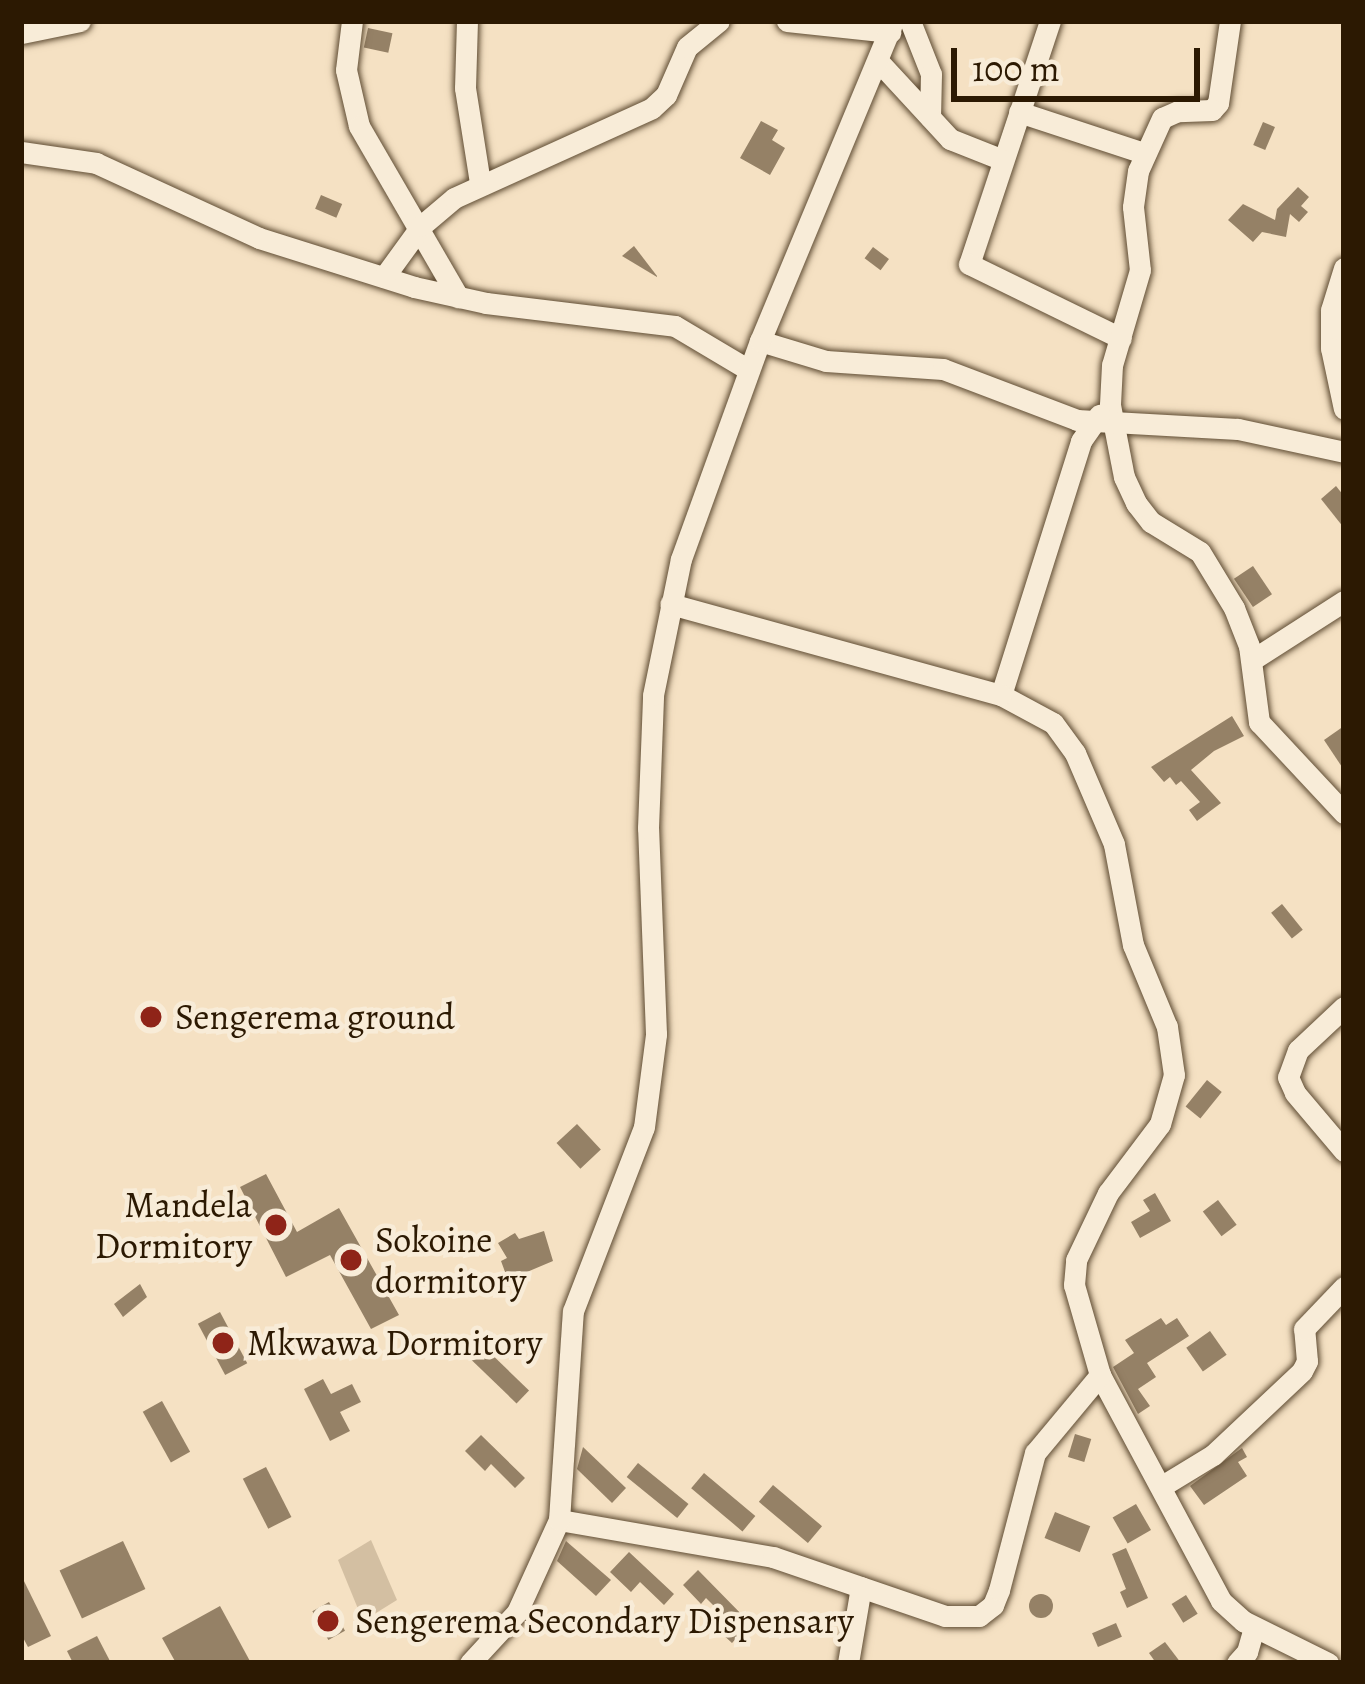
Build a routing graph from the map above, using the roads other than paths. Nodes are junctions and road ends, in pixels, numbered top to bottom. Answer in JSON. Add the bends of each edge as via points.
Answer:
{"nodes":[{"id":1,"x":80,"y":21,"type":"edge"},
{"id":2,"x":352,"y":21,"type":"edge"},
{"id":3,"x":467,"y":21,"type":"edge"},
{"id":4,"x":719,"y":21,"type":"edge"},
{"id":5,"x":788,"y":21,"type":"edge"},
{"id":6,"x":1050,"y":21,"type":"edge"},
{"id":7,"x":1230,"y":21,"type":"edge"},
{"id":8,"x":898,"y":25,"type":"edge"},
{"id":9,"x":21,"y":34,"type":"edge"},
{"id":10,"x":879,"y":62,"type":"junction"},
{"id":11,"x":1019,"y":112,"type":"junction"},
{"id":12,"x":930,"y":117,"type":"junction"},
{"id":13,"x":21,"y":152,"type":"edge"},
{"id":14,"x":1144,"y":153,"type":"junction"},
{"id":15,"x":1003,"y":160,"type":"junction"},
{"id":16,"x":480,"y":183,"type":"junction"},
{"id":17,"x":421,"y":226,"type":"junction"},
{"id":18,"x":1344,"y":268,"type":"edge"},
{"id":19,"x":384,"y":277,"type":"junction"},
{"id":20,"x":458,"y":297,"type":"junction"},
{"id":21,"x":1121,"y":338,"type":"junction"},
{"id":22,"x":760,"y":341,"type":"junction"},
{"id":23,"x":748,"y":370,"type":"junction"},
{"id":24,"x":1344,"y":409,"type":"edge"},
{"id":25,"x":1105,"y":415,"type":"junction"},
{"id":26,"x":1344,"y":452,"type":"edge"},
{"id":27,"x":1344,"y":601,"type":"edge"},
{"id":28,"x":670,"y":604,"type":"junction"},
{"id":29,"x":1252,"y":660,"type":"junction"},
{"id":30,"x":1000,"y":695,"type":"junction"},
{"id":31,"x":1344,"y":813,"type":"edge"},
{"id":32,"x":1344,"y":1007,"type":"edge"},
{"id":33,"x":1344,"y":1151,"type":"edge"},
{"id":34,"x":1344,"y":1287,"type":"edge"},
{"id":35,"x":1100,"y":1375,"type":"junction"},
{"id":36,"x":1162,"y":1486,"type":"junction"},
{"id":37,"x":559,"y":1520,"type":"junction"},
{"id":38,"x":861,"y":1588,"type":"junction"},
{"id":39,"x":1255,"y":1627,"type":"junction"},
{"id":40,"x":470,"y":1663,"type":"edge"},
{"id":41,"x":848,"y":1663,"type":"edge"},
{"id":42,"x":1237,"y":1663,"type":"edge"},
{"id":43,"x":1328,"y":1663,"type":"edge"}],
"edges":[{"from":1,"to":9,"type":"street"},
{"from":2,"to":17,"type":"street","via":[[351,103]]},
{"from":3,"to":16,"type":"street","via":[[465,88]]},
{"from":4,"to":16,"type":"street","via":[[687,47],[652,108]]},
{"from":5,"to":8,"type":"street"},
{"from":6,"to":11,"type":"street"},
{"from":7,"to":14,"type":"street","via":[[1218,103],[1168,113]]},
{"from":8,"to":10,"type":"street"},
{"from":8,"to":12,"type":"street","via":[[932,74]]},
{"from":10,"to":12,"type":"street"},
{"from":10,"to":22,"type":"street"},
{"from":11,"to":14,"type":"street"},
{"from":11,"to":15,"type":"street"},
{"from":12,"to":15,"type":"street","via":[[950,139]]},
{"from":13,"to":19,"type":"street","via":[[97,163],[260,238]]},
{"from":14,"to":21,"type":"street","via":[[1132,192],[1140,270]]},
{"from":15,"to":21,"type":"street","via":[[971,268]]},
{"from":16,"to":17,"type":"street"},
{"from":17,"to":19,"type":"street"},
{"from":17,"to":20,"type":"street"},
{"from":18,"to":24,"type":"street","via":[[1331,310],[1331,348]]},
{"from":19,"to":20,"type":"street"},
{"from":20,"to":23,"type":"street","via":[[675,326]]},
{"from":21,"to":25,"type":"street"},
{"from":22,"to":23,"type":"street"},
{"from":22,"to":25,"type":"street","via":[[826,361],[943,369],[1060,416]]},
{"from":23,"to":28,"type":"street"},
{"from":25,"to":26,"type":"street","via":[[1267,433]]},
{"from":25,"to":29,"type":"street","via":[[1136,503],[1150,522],[1200,552],[1234,608]]},
{"from":25,"to":30,"type":"street","via":[[1081,441]]},
{"from":27,"to":29,"type":"street"},
{"from":28,"to":30,"type":"street"},
{"from":28,"to":37,"type":"street","via":[[651,740],[652,1079],[632,1166],[573,1311]]},
{"from":29,"to":31,"type":"street","via":[[1259,722]]},
{"from":30,"to":35,"type":"street","via":[[1053,723],[1075,753],[1123,869],[1133,945],[1175,1060],[1160,1124],[1108,1193],[1076,1260],[1074,1285]]},
{"from":32,"to":33,"type":"street","via":[[1298,1050],[1288,1077]]},
{"from":34,"to":36,"type":"street","via":[[1304,1329],[1301,1371],[1238,1435]]},
{"from":35,"to":36,"type":"street"},
{"from":35,"to":38,"type":"street","via":[[1035,1453],[993,1605],[966,1620]]},
{"from":36,"to":39,"type":"street","via":[[1221,1601]]},
{"from":37,"to":38,"type":"street","via":[[773,1557]]},
{"from":37,"to":40,"type":"street","via":[[517,1612]]},
{"from":38,"to":41,"type":"street"},
{"from":39,"to":42,"type":"street"},
{"from":39,"to":43,"type":"street"}]}
